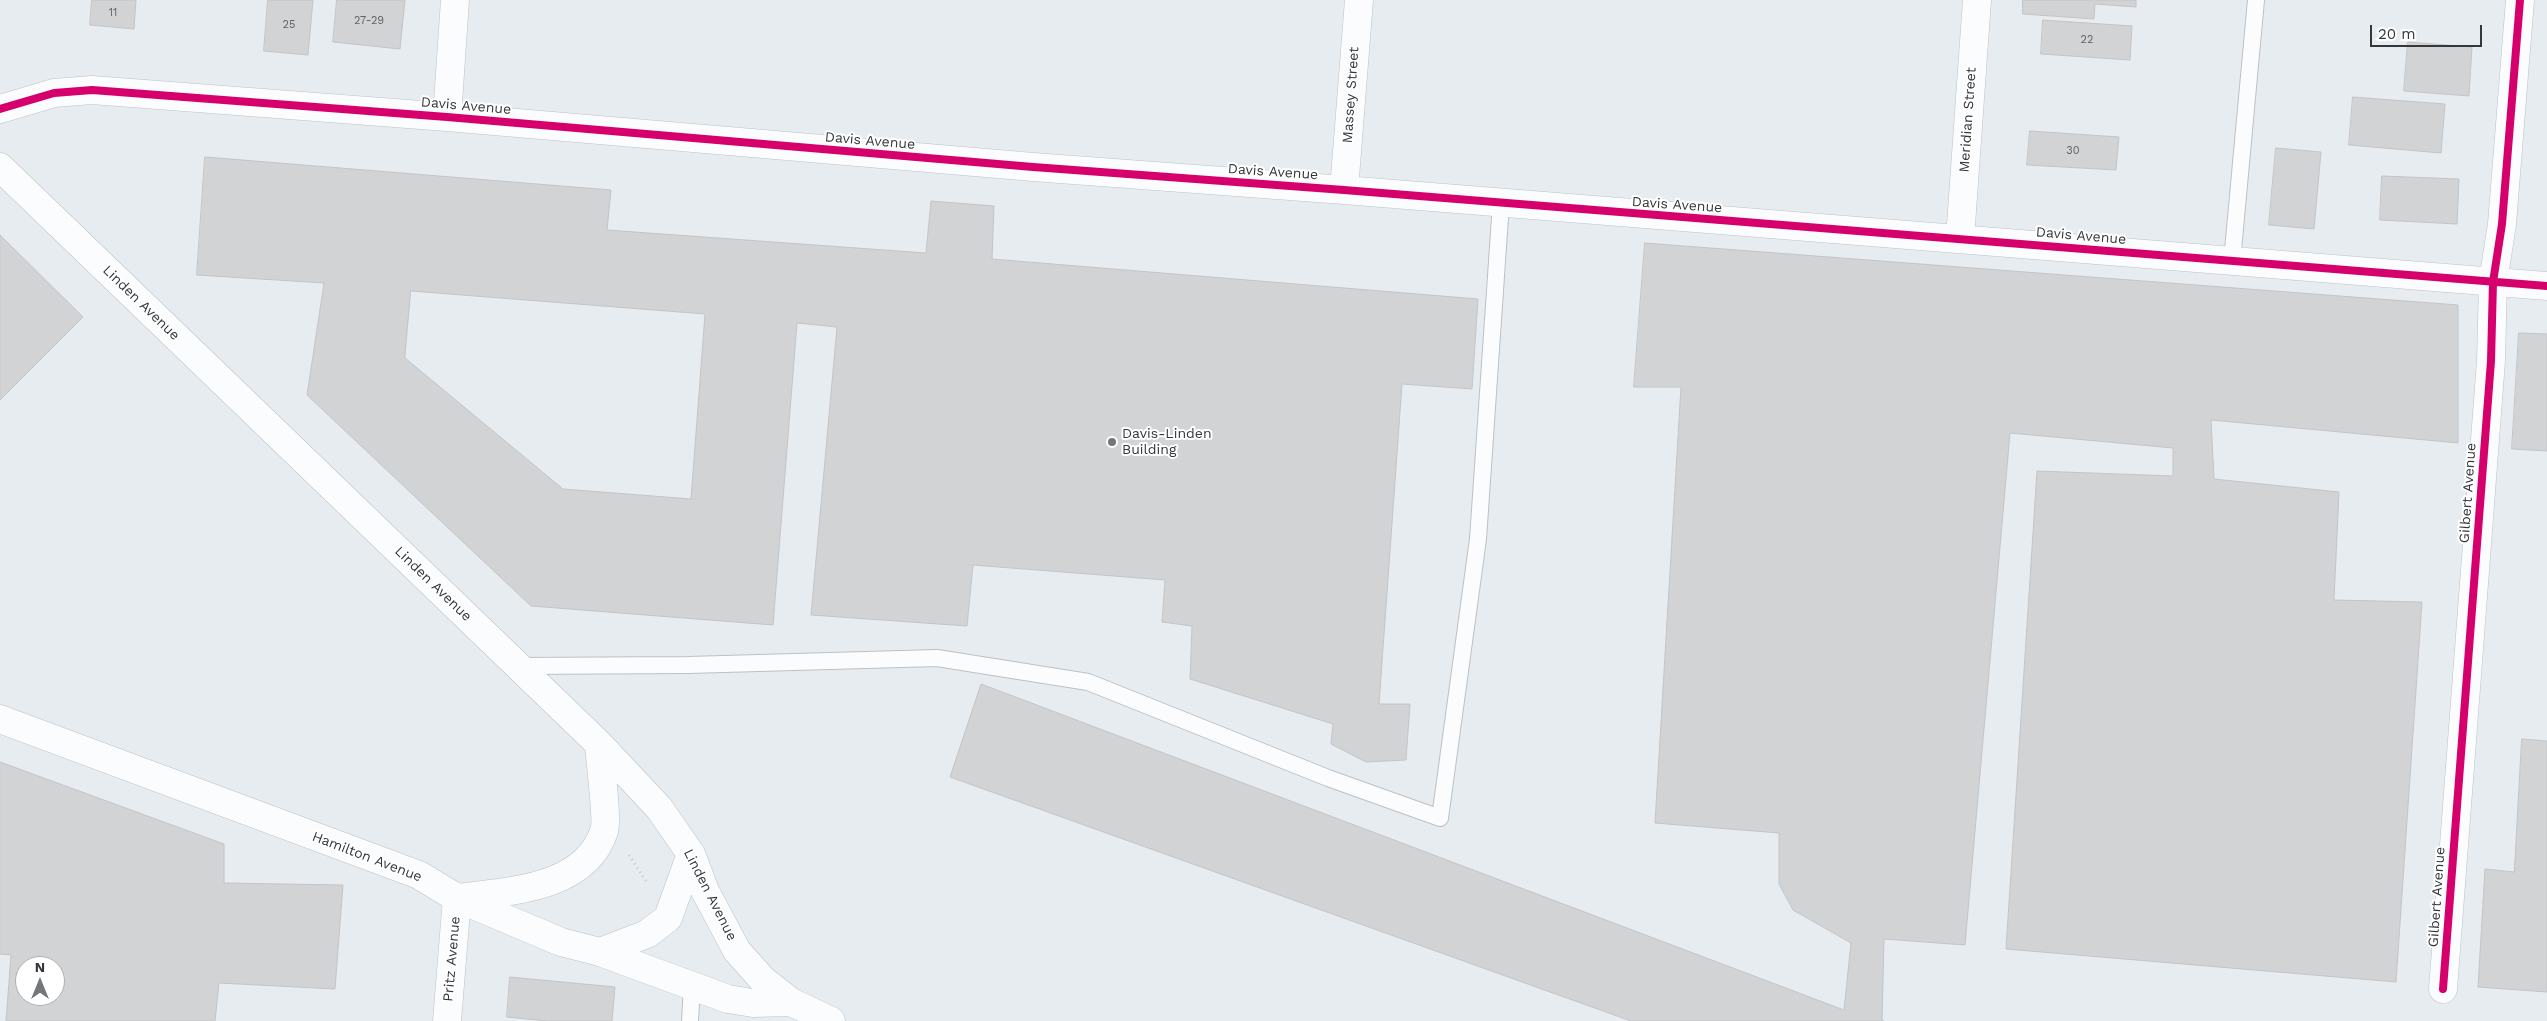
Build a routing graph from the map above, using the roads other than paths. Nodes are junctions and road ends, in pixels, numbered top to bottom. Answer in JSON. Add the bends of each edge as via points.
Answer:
{"nodes":[{"id":1,"x":455,"y":0,"type":"edge"},
{"id":2,"x":1359,"y":0,"type":"edge"},
{"id":3,"x":1977,"y":0,"type":"edge"},
{"id":4,"x":2256,"y":0,"type":"edge"},
{"id":5,"x":2520,"y":0,"type":"edge"},
{"id":6,"x":0,"y":109,"type":"edge"},
{"id":7,"x":447,"y":117,"type":"junction"},
{"id":8,"x":0,"y":167,"type":"edge"},
{"id":9,"x":1344,"y":190,"type":"junction"},
{"id":10,"x":1501,"y":203,"type":"junction"},
{"id":11,"x":1960,"y":239,"type":"junction"},
{"id":12,"x":2232,"y":261,"type":"junction"},
{"id":13,"x":2493,"y":282,"type":"junction"},
{"id":14,"x":2547,"y":286,"type":"edge"},
{"id":15,"x":518,"y":666,"type":"junction"},
{"id":16,"x":0,"y":719,"type":"edge"},
{"id":17,"x":599,"y":744,"type":"junction"},
{"id":18,"x":691,"y":854,"type":"junction"},
{"id":19,"x":457,"y":898,"type":"junction"},
{"id":20,"x":600,"y":952,"type":"junction"},
{"id":21,"x":692,"y":986,"type":"junction"},
{"id":22,"x":2443,"y":988,"type":"dead end"},
{"id":23,"x":791,"y":1002,"type":"junction"},
{"id":24,"x":447,"y":1021,"type":"edge"},
{"id":25,"x":690,"y":1021,"type":"edge"},
{"id":26,"x":831,"y":1021,"type":"edge"}],
"edges":[{"from":1,"to":7,"type":"street"},
{"from":2,"to":9,"type":"street","name":"Massey Street"},
{"from":3,"to":11,"type":"street","name":"Meridian Street"},
{"from":4,"to":12,"type":"lane"},
{"from":5,"to":13,"type":"street","name":"Gilbert Avenue","via":[[2502,224]]},
{"from":6,"to":7,"type":"street","name":"Davis Avenue","via":[[54,93],[92,90]]},
{"from":7,"to":9,"type":"street","name":"Davis Avenue"},
{"from":8,"to":15,"type":"street","name":"Linden Avenue"},
{"from":9,"to":10,"type":"street","name":"Davis Avenue"},
{"from":10,"to":11,"type":"street","name":"Davis Avenue"},
{"from":10,"to":15,"type":"lane","via":[[1478,539],[1440,818],[1328,778],[1088,682],[937,658]]},
{"from":11,"to":12,"type":"street","name":"Davis Avenue"},
{"from":12,"to":13,"type":"street","name":"Davis Avenue"},
{"from":13,"to":14,"type":"street","name":"Davis Avenue"},
{"from":13,"to":22,"type":"street","name":"Gilbert Avenue","via":[[2490,360]]},
{"from":15,"to":17,"type":"street","name":"Linden Avenue"},
{"from":16,"to":19,"type":"street","name":"Hamilton Avenue","via":[[419,875]]},
{"from":17,"to":18,"type":"street","name":"Linden Avenue","via":[[659,808]]},
{"from":17,"to":19,"type":"street","via":[[604,831],[588,860],[556,880]]},
{"from":18,"to":20,"type":"street","via":[[668,918],[647,934]]},
{"from":18,"to":23,"type":"street","name":"Linden Avenue","via":[[705,891],[738,951],[763,980]]},
{"from":19,"to":20,"type":"street","name":"Hamilton Avenue","via":[[561,942]]},
{"from":19,"to":24,"type":"street","name":"Pritz Avenue"},
{"from":20,"to":21,"type":"street","name":"Hamilton Avenue"},
{"from":21,"to":23,"type":"street","name":"Hamilton Avenue","via":[[728,999],[753,1003]]},
{"from":21,"to":25,"type":"lane"},
{"from":23,"to":26,"type":"street","name":"Linden Avenue"}]}
